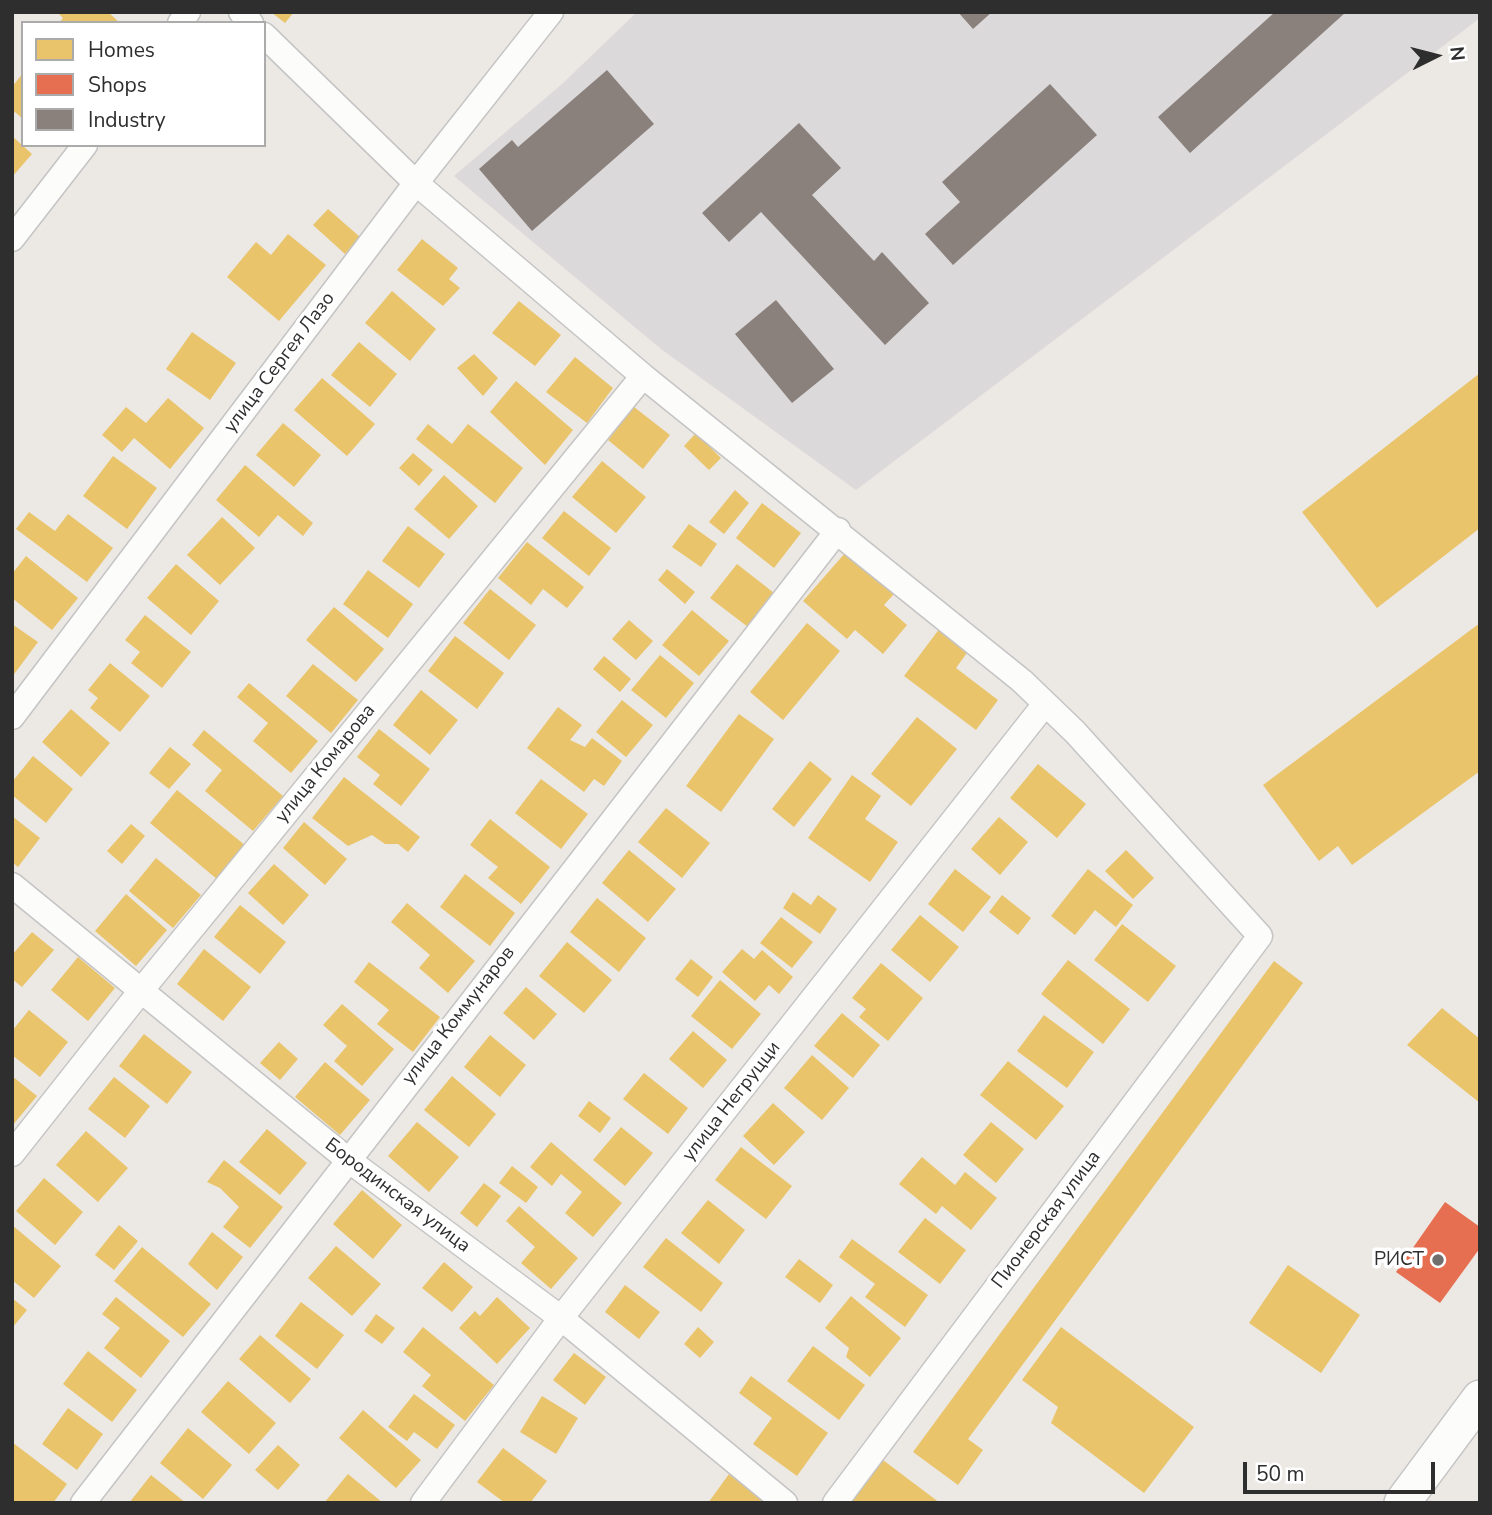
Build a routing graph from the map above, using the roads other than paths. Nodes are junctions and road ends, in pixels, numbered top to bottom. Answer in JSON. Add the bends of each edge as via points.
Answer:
{"nodes":[{"id":1,"x":551,"y":12,"type":"edge"},
{"id":2,"x":266,"y":37,"type":"edge"},
{"id":3,"x":83,"y":147,"type":"edge"},
{"id":4,"x":416,"y":183,"type":"junction"},
{"id":5,"x":12,"y":239,"type":"edge"},
{"id":6,"x":643,"y":376,"type":"junction"},
{"id":7,"x":838,"y":530,"type":"junction"},
{"id":8,"x":1045,"y":704,"type":"junction"},
{"id":9,"x":12,"y":717,"type":"edge"},
{"id":10,"x":12,"y":885,"type":"edge"},
{"id":11,"x":140,"y":992,"type":"junction"},
{"id":12,"x":12,"y":1154,"type":"edge"},
{"id":13,"x":347,"y":1159,"type":"junction"},
{"id":14,"x":561,"y":1318,"type":"junction"},
{"id":15,"x":1480,"y":1398,"type":"edge"},
{"id":16,"x":83,"y":1503,"type":"edge"},
{"id":17,"x":423,"y":1503,"type":"edge"},
{"id":18,"x":785,"y":1503,"type":"edge"},
{"id":19,"x":835,"y":1503,"type":"edge"},
{"id":20,"x":1402,"y":1503,"type":"edge"}],
"edges":[{"from":1,"to":4,"type":"street","name":"улица Сергея Лазо"},
{"from":2,"to":4,"type":"street"},
{"from":3,"to":5,"type":"street"},
{"from":4,"to":6,"type":"street"},
{"from":4,"to":9,"type":"street","name":"улица Сергея Лазо"},
{"from":6,"to":7,"type":"street"},
{"from":6,"to":11,"type":"street","name":"улица Комарова"},
{"from":7,"to":8,"type":"street"},
{"from":7,"to":13,"type":"street","name":"улица Коммунаров"},
{"from":8,"to":14,"type":"street","name":"улица Негруцци"},
{"from":8,"to":19,"type":"street","name":"Пионерская улица","via":[[1259,936]]},
{"from":10,"to":11,"type":"street","name":"Бородинская улица"},
{"from":11,"to":12,"type":"street","name":"улица Комарова"},
{"from":11,"to":13,"type":"street","name":"Бородинская улица"},
{"from":13,"to":14,"type":"street","name":"Бородинская улица"},
{"from":13,"to":16,"type":"street","name":"улица Коммунаров"},
{"from":14,"to":17,"type":"street","name":"улица Негруцци"},
{"from":14,"to":18,"type":"street","name":"Бородинская улица"},
{"from":15,"to":20,"type":"main road"}]}
